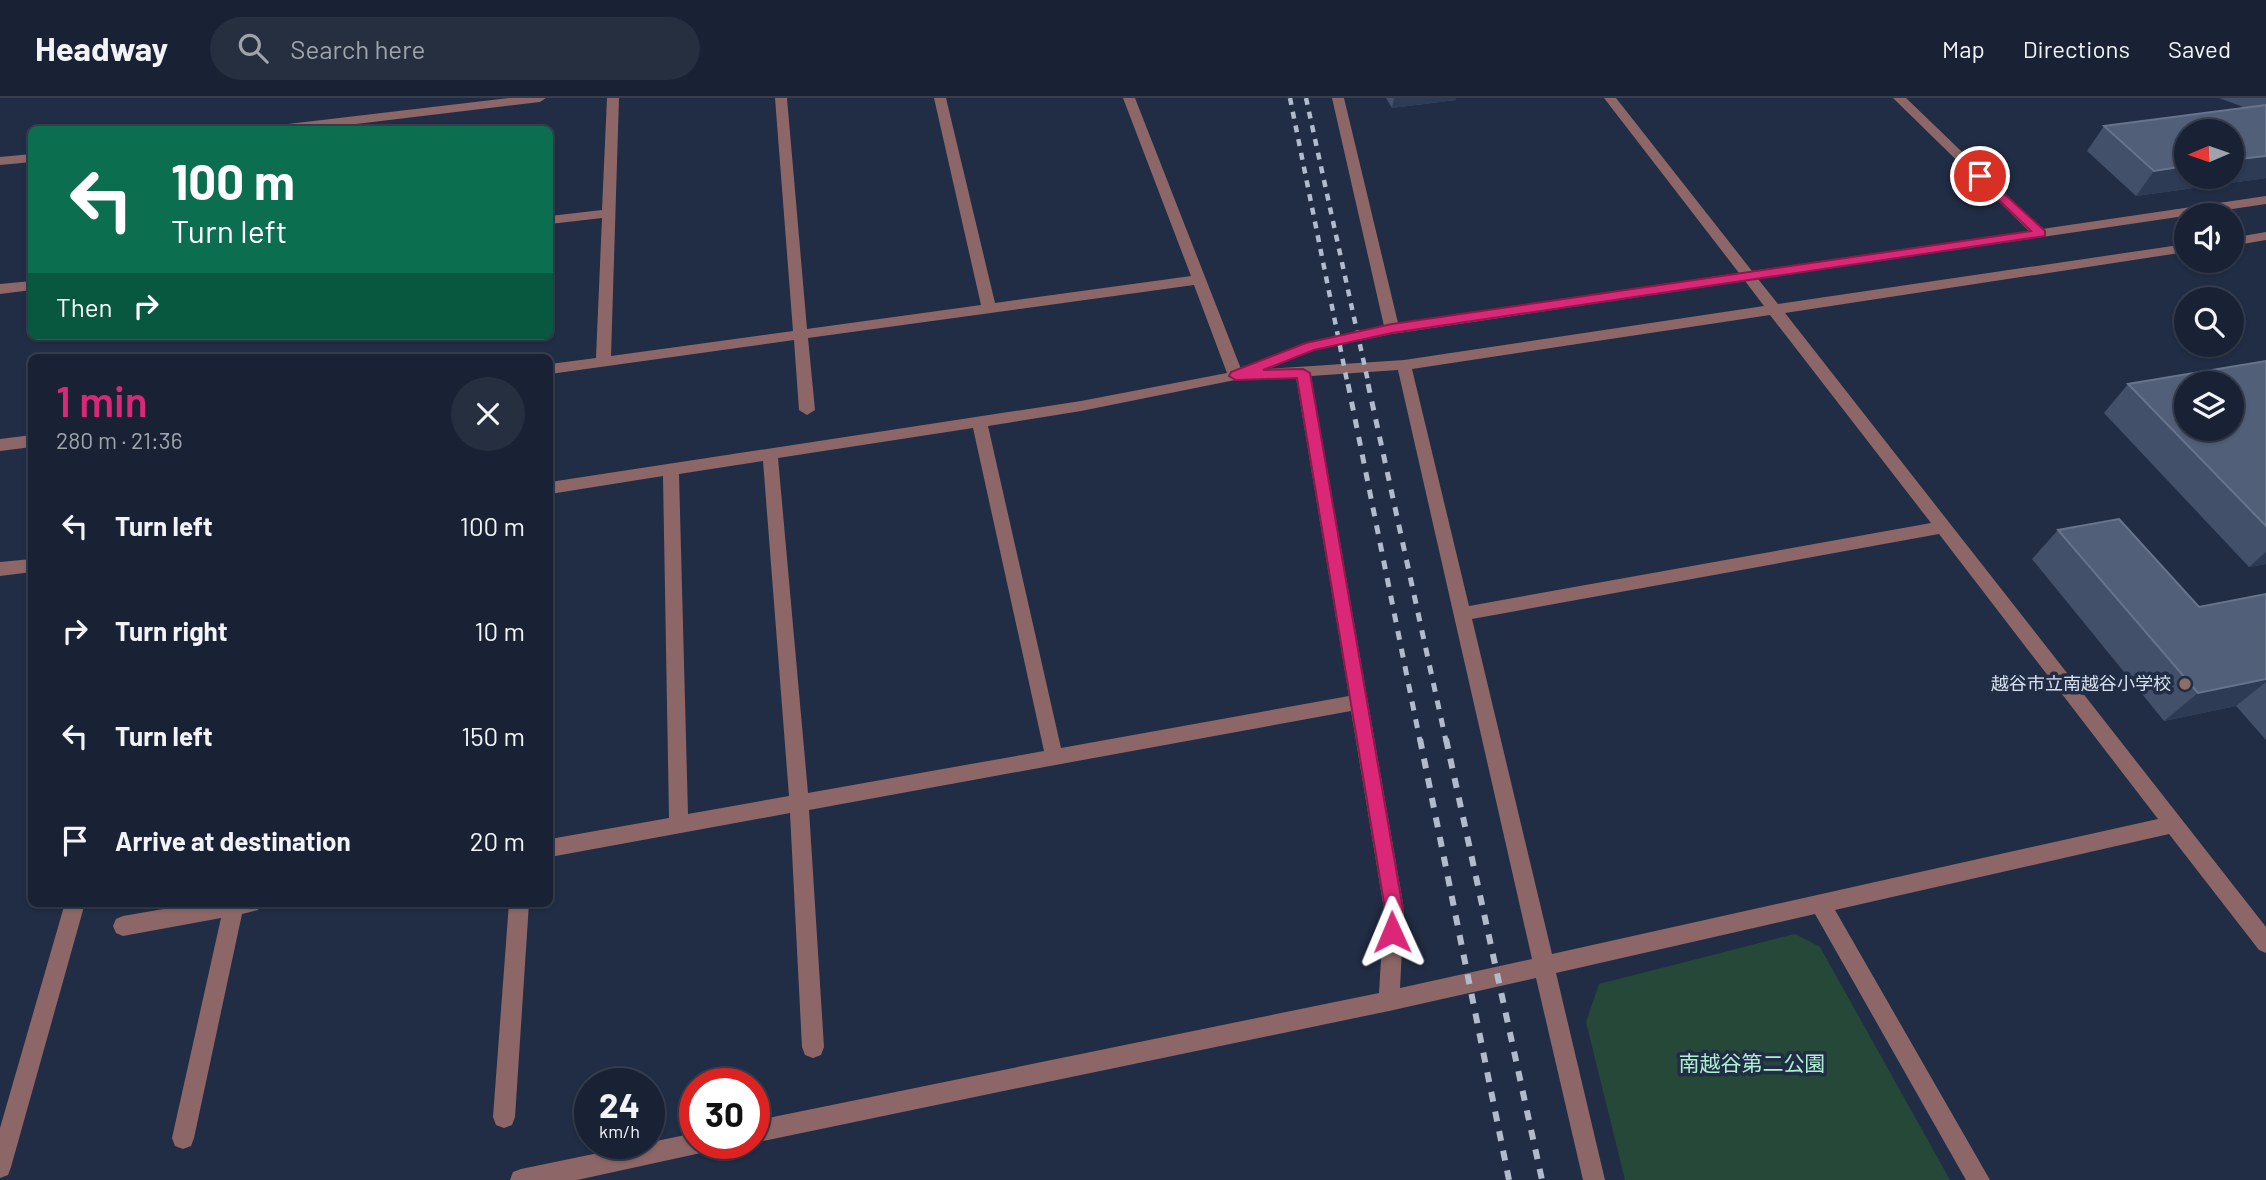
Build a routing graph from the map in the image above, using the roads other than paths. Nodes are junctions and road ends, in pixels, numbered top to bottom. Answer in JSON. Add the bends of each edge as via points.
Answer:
{"nodes":[{"id":1,"x":540,"y":98,"type":"edge"},
{"id":2,"x":613,"y":98,"type":"edge"},
{"id":3,"x":781,"y":98,"type":"edge"},
{"id":4,"x":940,"y":98,"type":"edge"},
{"id":5,"x":1129,"y":98,"type":"edge"},
{"id":6,"x":1338,"y":98,"type":"edge"},
{"id":7,"x":1610,"y":98,"type":"edge"},
{"id":8,"x":1899,"y":98,"type":"edge"},
{"id":9,"x":305,"y":126,"type":"edge"},
{"id":10,"x":28,"y":158,"type":"edge"},
{"id":11,"x":0,"y":161,"type":"edge"},
{"id":12,"x":2266,"y":200,"type":"edge"},
{"id":13,"x":609,"y":213,"type":"junction"},
{"id":14,"x":553,"y":220,"type":"edge"},
{"id":15,"x":2040,"y":234,"type":"junction"},
{"id":16,"x":2266,"y":236,"type":"edge"},
{"id":17,"x":2244,"y":240,"type":"edge"},
{"id":18,"x":2174,"y":250,"type":"edge"},
{"id":19,"x":1750,"y":277,"type":"junction"},
{"id":20,"x":1197,"y":280,"type":"junction"},
{"id":21,"x":28,"y":286,"type":"edge"},
{"id":22,"x":0,"y":289,"type":"edge"},
{"id":23,"x":989,"y":309,"type":"junction"},
{"id":24,"x":1775,"y":309,"type":"junction"},
{"id":25,"x":1392,"y":329,"type":"junction"},
{"id":26,"x":802,"y":335,"type":"junction"},
{"id":27,"x":603,"y":362,"type":"junction"},
{"id":28,"x":1404,"y":365,"type":"junction"},
{"id":29,"x":553,"y":369,"type":"edge"},
{"id":30,"x":1303,"y":373,"type":"junction"},
{"id":31,"x":1236,"y":376,"type":"junction"},
{"id":32,"x":807,"y":410,"type":"dead end"},
{"id":33,"x":979,"y":422,"type":"junction"},
{"id":34,"x":28,"y":442,"type":"edge"},
{"id":35,"x":0,"y":445,"type":"edge"},
{"id":36,"x":770,"y":454,"type":"junction"},
{"id":37,"x":671,"y":470,"type":"junction"},
{"id":38,"x":553,"y":488,"type":"edge"},
{"id":39,"x":1943,"y":527,"type":"junction"},
{"id":40,"x":28,"y":566,"type":"edge"},
{"id":41,"x":0,"y":569,"type":"edge"},
{"id":42,"x":1461,"y":614,"type":"junction"},
{"id":43,"x":1358,"y":702,"type":"junction"},
{"id":44,"x":1054,"y":756,"type":"junction"},
{"id":45,"x":799,"y":803,"type":"junction"},
{"id":46,"x":2173,"y":824,"type":"junction"},
{"id":47,"x":679,"y":825,"type":"junction"},
{"id":48,"x":553,"y":847,"type":"edge"},
{"id":49,"x":1819,"y":902,"type":"junction"},
{"id":50,"x":74,"y":907,"type":"edge"},
{"id":51,"x":231,"y":907,"type":"edge"},
{"id":52,"x":241,"y":907,"type":"edge"},
{"id":53,"x":519,"y":907,"type":"edge"},
{"id":54,"x":123,"y":926,"type":"dead end"},
{"id":55,"x":2266,"y":943,"type":"edge"},
{"id":56,"x":1543,"y":964,"type":"junction"},
{"id":57,"x":1389,"y":1001,"type":"junction"},
{"id":58,"x":813,"y":1047,"type":"dead end"},
{"id":59,"x":504,"y":1117,"type":"dead end"},
{"id":60,"x":770,"y":1129,"type":"edge"},
{"id":61,"x":183,"y":1138,"type":"dead end"},
{"id":62,"x":679,"y":1148,"type":"edge"},
{"id":63,"x":0,"y":1167,"type":"edge"},
{"id":64,"x":521,"y":1180,"type":"edge"},
{"id":65,"x":1594,"y":1180,"type":"edge"},
{"id":66,"x":1979,"y":1180,"type":"edge"}],
"edges":[{"from":1,"to":9,"type":"street"},
{"from":2,"to":13,"type":"street"},
{"from":3,"to":26,"type":"street"},
{"from":4,"to":23,"type":"street"},
{"from":5,"to":20,"type":"street"},
{"from":6,"to":25,"type":"street"},
{"from":7,"to":19,"type":"street"},
{"from":8,"to":15,"type":"street"},
{"from":10,"to":11,"type":"street"},
{"from":12,"to":15,"type":"street"},
{"from":13,"to":14,"type":"street"},
{"from":13,"to":27,"type":"street"},
{"from":15,"to":19,"type":"street"},
{"from":16,"to":17,"type":"street"},
{"from":18,"to":24,"type":"street"},
{"from":19,"to":24,"type":"street"},
{"from":19,"to":25,"type":"street"},
{"from":20,"to":23,"type":"street"},
{"from":20,"to":31,"type":"street"},
{"from":21,"to":22,"type":"street"},
{"from":23,"to":26,"type":"street"},
{"from":24,"to":28,"type":"street"},
{"from":24,"to":39,"type":"street"},
{"from":25,"to":31,"type":"street","via":[[1311,346]]},
{"from":26,"to":27,"type":"street"},
{"from":26,"to":32,"type":"street"},
{"from":27,"to":29,"type":"street"},
{"from":28,"to":30,"type":"street"},
{"from":28,"to":42,"type":"street"},
{"from":30,"to":31,"type":"street"},
{"from":30,"to":43,"type":"street"},
{"from":31,"to":33,"type":"street"},
{"from":33,"to":36,"type":"street"},
{"from":33,"to":44,"type":"street"},
{"from":34,"to":35,"type":"street"},
{"from":36,"to":37,"type":"street"},
{"from":36,"to":45,"type":"street"},
{"from":37,"to":38,"type":"street"},
{"from":37,"to":47,"type":"street"},
{"from":39,"to":42,"type":"street"},
{"from":39,"to":46,"type":"street"},
{"from":40,"to":41,"type":"street"},
{"from":42,"to":56,"type":"street"},
{"from":43,"to":44,"type":"street"},
{"from":43,"to":57,"type":"street","via":[[1394,909]]},
{"from":44,"to":45,"type":"street"},
{"from":45,"to":47,"type":"street"},
{"from":45,"to":58,"type":"street"},
{"from":46,"to":49,"type":"street"},
{"from":46,"to":55,"type":"street"},
{"from":47,"to":48,"type":"street"},
{"from":49,"to":56,"type":"street"},
{"from":49,"to":66,"type":"street"},
{"from":50,"to":63,"type":"street"},
{"from":51,"to":54,"type":"street"},
{"from":52,"to":61,"type":"street"},
{"from":53,"to":59,"type":"street"},
{"from":56,"to":57,"type":"street"},
{"from":56,"to":65,"type":"street"},
{"from":57,"to":60,"type":"street"},
{"from":62,"to":64,"type":"street"}]}
